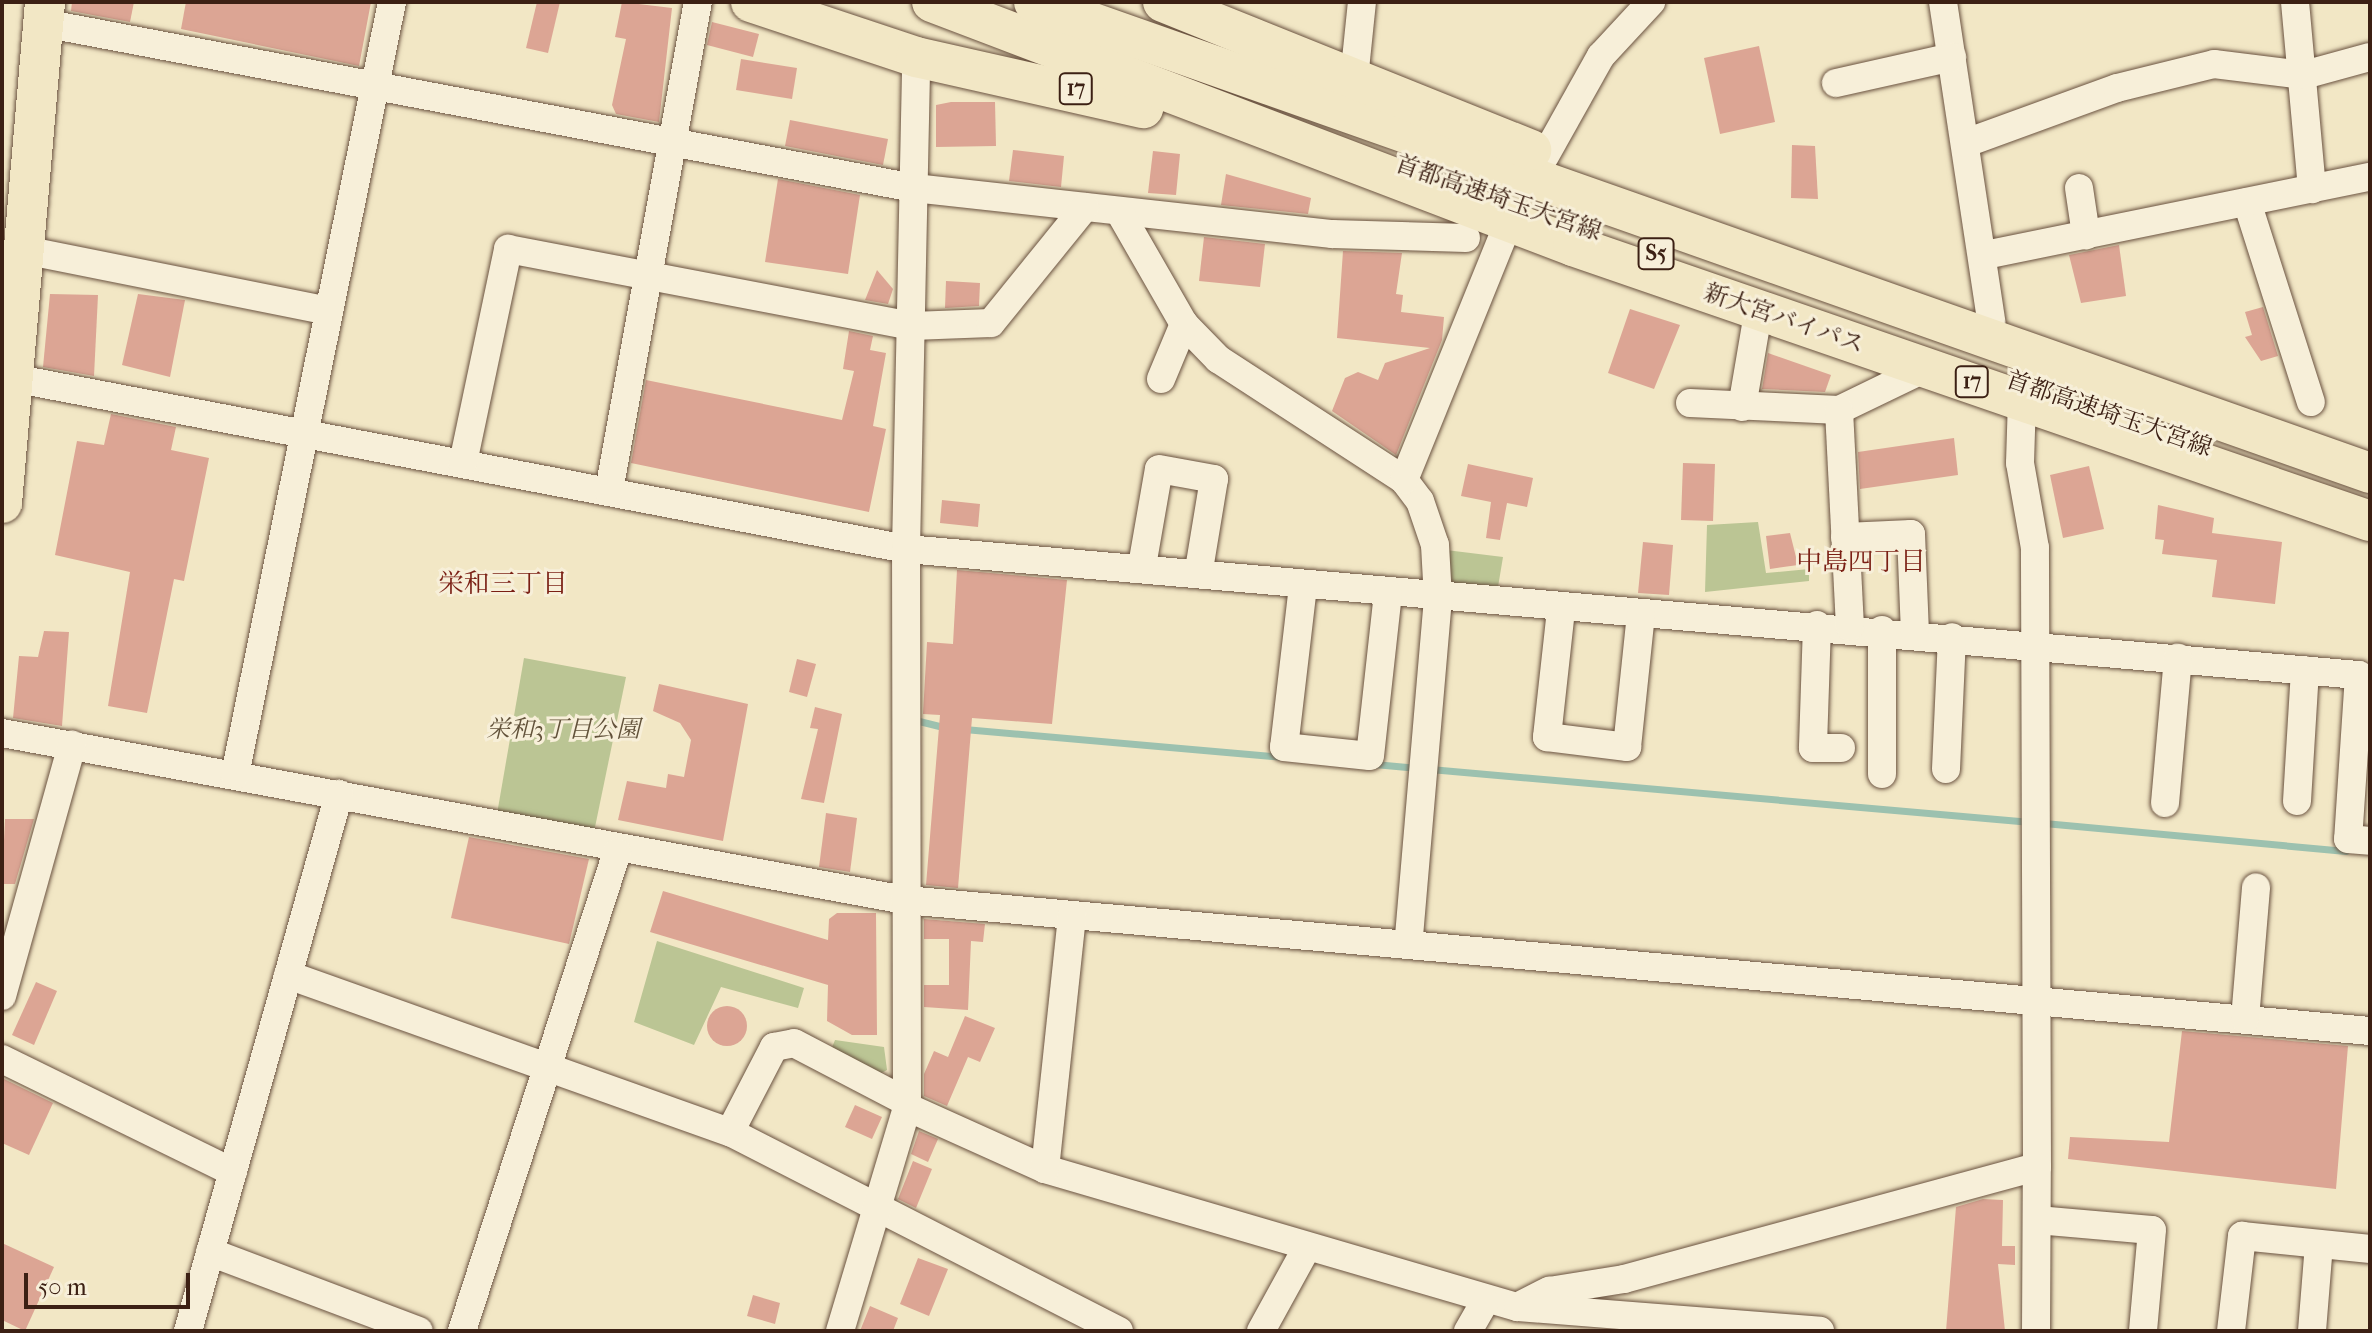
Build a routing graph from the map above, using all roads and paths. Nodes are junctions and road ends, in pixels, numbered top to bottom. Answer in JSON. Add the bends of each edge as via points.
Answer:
{"nodes":[{"id":1,"x":392,"y":2,"type":"edge"},
{"id":2,"x":698,"y":2,"type":"edge"},
{"id":3,"x":751,"y":2,"type":"edge"},
{"id":4,"x":834,"y":2,"type":"edge"},
{"id":5,"x":932,"y":2,"type":"edge"},
{"id":6,"x":943,"y":2,"type":"edge"},
{"id":7,"x":1034,"y":2,"type":"edge"},
{"id":8,"x":1049,"y":2,"type":"edge"},
{"id":9,"x":1144,"y":2,"type":"edge"},
{"id":10,"x":1163,"y":2,"type":"edge"},
{"id":11,"x":1362,"y":2,"type":"edge"},
{"id":12,"x":1651,"y":2,"type":"edge"},
{"id":13,"x":1943,"y":2,"type":"edge"},
{"id":14,"x":2295,"y":2,"type":"edge"},
{"id":15,"x":44,"y":13,"type":"edge"},
{"id":16,"x":1200,"y":21,"type":"junction"},
{"id":17,"x":909,"y":42,"type":"junction"},
{"id":18,"x":1952,"y":57,"type":"junction"},
{"id":19,"x":2370,"y":57,"type":"edge"},
{"id":20,"x":2304,"y":75,"type":"junction"},
{"id":21,"x":1354,"y":79,"type":"junction"},
{"id":22,"x":1836,"y":83,"type":"dead end"},
{"id":23,"x":374,"y":88,"type":"junction"},
{"id":24,"x":1966,"y":143,"type":"junction"},
{"id":25,"x":672,"y":144,"type":"junction"},
{"id":26,"x":1545,"y":156,"type":"junction"},
{"id":27,"x":2370,"y":177,"type":"edge"},
{"id":28,"x":1592,"y":180,"type":"junction"},
{"id":29,"x":1401,"y":181,"type":"junction"},
{"id":30,"x":914,"y":188,"type":"junction"},
{"id":31,"x":2079,"y":188,"type":"dead end"},
{"id":32,"x":2312,"y":189,"type":"junction"},
{"id":33,"x":2247,"y":202,"type":"junction"},
{"id":34,"x":1085,"y":207,"type":"junction"},
{"id":35,"x":1119,"y":211,"type":"junction"},
{"id":36,"x":1509,"y":222,"type":"junction"},
{"id":37,"x":2086,"y":235,"type":"junction"},
{"id":38,"x":1466,"y":238,"type":"dead end"},
{"id":39,"x":24,"y":250,"type":"junction"},
{"id":40,"x":1985,"y":255,"type":"junction"},
{"id":41,"x":649,"y":272,"type":"junction"},
{"id":42,"x":329,"y":311,"type":"junction"},
{"id":43,"x":1758,"y":313,"type":"junction"},
{"id":44,"x":1991,"y":321,"type":"junction"},
{"id":45,"x":1184,"y":324,"type":"junction"},
{"id":46,"x":912,"y":326,"type":"junction"},
{"id":47,"x":1928,"y":367,"type":"junction"},
{"id":48,"x":7,"y":377,"type":"edge"},
{"id":49,"x":1161,"y":379,"type":"dead end"},
{"id":50,"x":2022,"y":399,"type":"junction"},
{"id":51,"x":2311,"y":402,"type":"dead end"},
{"id":52,"x":1690,"y":403,"type":"dead end"},
{"id":53,"x":1742,"y":407,"type":"junction"},
{"id":54,"x":1839,"y":410,"type":"junction"},
{"id":55,"x":305,"y":433,"type":"junction"},
{"id":56,"x":2370,"y":452,"type":"edge"},
{"id":57,"x":463,"y":463,"type":"junction"},
{"id":58,"x":2370,"y":473,"type":"edge"},
{"id":59,"x":1404,"y":480,"type":"junction"},
{"id":60,"x":609,"y":491,"type":"junction"},
{"id":61,"x":2,"y":503,"type":"edge"},
{"id":62,"x":2370,"y":506,"type":"edge"},
{"id":63,"x":2370,"y":521,"type":"edge"},
{"id":64,"x":1845,"y":537,"type":"junction"},
{"id":65,"x":906,"y":549,"type":"junction"},
{"id":66,"x":1142,"y":566,"type":"junction"},
{"id":67,"x":1199,"y":570,"type":"junction"},
{"id":68,"x":1303,"y":586,"type":"junction"},
{"id":69,"x":1388,"y":594,"type":"junction"},
{"id":70,"x":1438,"y":598,"type":"junction"},
{"id":71,"x":1561,"y":610,"type":"junction"},
{"id":72,"x":1641,"y":614,"type":"junction"},
{"id":73,"x":1817,"y":625,"type":"junction"},
{"id":74,"x":1850,"y":627,"type":"junction"},
{"id":75,"x":1882,"y":630,"type":"junction"},
{"id":76,"x":1915,"y":633,"type":"junction"},
{"id":77,"x":1952,"y":637,"type":"junction"},
{"id":78,"x":2036,"y":645,"type":"junction"},
{"id":79,"x":2178,"y":658,"type":"junction"},
{"id":80,"x":2305,"y":670,"type":"junction"},
{"id":81,"x":2,"y":733,"type":"edge"},
{"id":82,"x":72,"y":745,"type":"junction"},
{"id":83,"x":1841,"y":748,"type":"dead end"},
{"id":84,"x":1946,"y":769,"type":"dead end"},
{"id":85,"x":1882,"y":774,"type":"dead end"},
{"id":86,"x":235,"y":775,"type":"junction"},
{"id":87,"x":339,"y":794,"type":"junction"},
{"id":88,"x":2297,"y":801,"type":"dead end"},
{"id":89,"x":2165,"y":803,"type":"dead end"},
{"id":90,"x":2370,"y":841,"type":"edge"},
{"id":91,"x":617,"y":852,"type":"junction"},
{"id":92,"x":2256,"y":887,"type":"dead end"},
{"id":93,"x":905,"y":900,"type":"junction"},
{"id":94,"x":1072,"y":915,"type":"junction"},
{"id":95,"x":1408,"y":945,"type":"junction"},
{"id":96,"x":288,"y":975,"type":"junction"},
{"id":97,"x":2,"y":996,"type":"edge"},
{"id":98,"x":2037,"y":1001,"type":"junction"},
{"id":99,"x":2245,"y":1019,"type":"junction"},
{"id":100,"x":2370,"y":1031,"type":"edge"},
{"id":101,"x":2,"y":1059,"type":"edge"},
{"id":102,"x":544,"y":1064,"type":"junction"},
{"id":103,"x":907,"y":1104,"type":"junction"},
{"id":104,"x":730,"y":1132,"type":"junction"},
{"id":105,"x":2037,"y":1167,"type":"junction"},
{"id":106,"x":1045,"y":1169,"type":"junction"},
{"id":107,"x":233,"y":1172,"type":"junction"},
{"id":108,"x":879,"y":1206,"type":"junction"},
{"id":109,"x":2037,"y":1220,"type":"junction"},
{"id":110,"x":2319,"y":1244,"type":"junction"},
{"id":111,"x":2370,"y":1249,"type":"edge"},
{"id":112,"x":1305,"y":1251,"type":"junction"},
{"id":113,"x":210,"y":1252,"type":"junction"},
{"id":114,"x":1485,"y":1301,"type":"junction"},
{"id":115,"x":1517,"y":1307,"type":"junction"},
{"id":116,"x":188,"y":1331,"type":"edge"},
{"id":117,"x":419,"y":1331,"type":"edge"},
{"id":118,"x":462,"y":1331,"type":"edge"},
{"id":119,"x":840,"y":1331,"type":"edge"},
{"id":120,"x":1119,"y":1331,"type":"edge"},
{"id":121,"x":1261,"y":1331,"type":"edge"},
{"id":122,"x":1468,"y":1331,"type":"edge"},
{"id":123,"x":1820,"y":1331,"type":"edge"},
{"id":124,"x":2036,"y":1331,"type":"edge"},
{"id":125,"x":2143,"y":1331,"type":"edge"},
{"id":126,"x":2231,"y":1331,"type":"edge"},
{"id":127,"x":2312,"y":1331,"type":"edge"}],
"edges":[{"from":1,"to":23,"type":"street"},
{"from":2,"to":25,"type":"street"},
{"from":3,"to":17,"type":"highway","number":"17"},
{"from":4,"to":17,"type":"highway"},
{"from":5,"to":29,"type":"highway","name":"新大宮バイパス","number":"17"},
{"from":6,"to":62,"type":"highway","name":"首都高速埼玉大宮線","number":"S5"},
{"from":7,"to":58,"type":"highway","name":"首都高速埼玉大宮線","number":"S5"},
{"from":8,"to":28,"type":"highway"},
{"from":9,"to":16,"type":"highway"},
{"from":10,"to":16,"type":"highway"},
{"from":11,"to":21,"type":"street"},
{"from":12,"to":26,"type":"street","via":[[1601,56]]},
{"from":13,"to":18,"type":"street"},
{"from":14,"to":20,"type":"street"},
{"from":15,"to":23,"type":"street"},
{"from":15,"to":39,"type":"highway"},
{"from":16,"to":21,"type":"highway"},
{"from":17,"to":29,"type":"highway","number":"17"},
{"from":17,"to":30,"type":"street"},
{"from":18,"to":22,"type":"street"},
{"from":18,"to":24,"type":"street"},
{"from":19,"to":20,"type":"street"},
{"from":20,"to":24,"type":"street","via":[[2214,64],[2117,88]]},
{"from":20,"to":32,"type":"street"},
{"from":21,"to":26,"type":"highway"},
{"from":23,"to":25,"type":"street"},
{"from":23,"to":42,"type":"street"},
{"from":24,"to":40,"type":"street"},
{"from":25,"to":30,"type":"street"},
{"from":25,"to":41,"type":"street"},
{"from":26,"to":28,"type":"highway"},
{"from":27,"to":32,"type":"street"},
{"from":28,"to":44,"type":"highway"},
{"from":29,"to":36,"type":"highway","name":"新大宮バイパス","number":"17"},
{"from":30,"to":34,"type":"street"},
{"from":30,"to":46,"type":"street"},
{"from":31,"to":37,"type":"street"},
{"from":32,"to":33,"type":"street"},
{"from":33,"to":37,"type":"street"},
{"from":33,"to":51,"type":"street"},
{"from":34,"to":35,"type":"street"},
{"from":34,"to":46,"type":"street","via":[[991,323]]},
{"from":35,"to":38,"type":"street","via":[[1442,243]]},
{"from":35,"to":45,"type":"street"},
{"from":36,"to":43,"type":"highway","name":"新大宮バイパス","number":"17"},
{"from":36,"to":59,"type":"street"},
{"from":37,"to":40,"type":"street"},
{"from":39,"to":42,"type":"street"},
{"from":39,"to":48,"type":"highway"},
{"from":40,"to":44,"type":"street"},
{"from":41,"to":46,"type":"street"},
{"from":41,"to":57,"type":"street","via":[[508,249]]},
{"from":41,"to":60,"type":"street"},
{"from":42,"to":55,"type":"street"},
{"from":43,"to":47,"type":"highway","name":"新大宮バイパス","number":"17"},
{"from":43,"to":53,"type":"street"},
{"from":44,"to":56,"type":"highway"},
{"from":45,"to":49,"type":"street"},
{"from":45,"to":59,"type":"street","via":[[1218,359]]},
{"from":46,"to":65,"type":"street"},
{"from":47,"to":50,"type":"highway","name":"新大宮バイパス","number":"17"},
{"from":47,"to":54,"type":"street"},
{"from":48,"to":55,"type":"street"},
{"from":48,"to":61,"type":"highway"},
{"from":50,"to":63,"type":"highway","name":"新大宮バイパス","number":"17"},
{"from":50,"to":78,"type":"street","via":[[2018,432],[2035,548]]},
{"from":52,"to":53,"type":"street"},
{"from":53,"to":54,"type":"street"},
{"from":54,"to":64,"type":"street"},
{"from":55,"to":57,"type":"street"},
{"from":55,"to":86,"type":"street"},
{"from":57,"to":60,"type":"street"},
{"from":59,"to":70,"type":"street","via":[[1435,545]]},
{"from":60,"to":65,"type":"street"},
{"from":64,"to":74,"type":"street"},
{"from":64,"to":76,"type":"street","via":[[1911,534]]},
{"from":65,"to":66,"type":"street"},
{"from":65,"to":93,"type":"street"},
{"from":66,"to":67,"type":"street"},
{"from":66,"to":67,"type":"street","via":[[1159,469],[1214,479]]},
{"from":67,"to":68,"type":"street"},
{"from":68,"to":69,"type":"street"},
{"from":68,"to":69,"type":"street","via":[[1284,747],[1370,756]]},
{"from":69,"to":70,"type":"street"},
{"from":70,"to":71,"type":"street"},
{"from":70,"to":95,"type":"street"},
{"from":71,"to":72,"type":"street"},
{"from":71,"to":72,"type":"street","via":[[1547,737],[1627,747]]},
{"from":72,"to":73,"type":"street"},
{"from":73,"to":74,"type":"street"},
{"from":73,"to":83,"type":"street","via":[[1813,748]]},
{"from":74,"to":75,"type":"street"},
{"from":75,"to":76,"type":"street"},
{"from":75,"to":85,"type":"street"},
{"from":76,"to":77,"type":"street"},
{"from":77,"to":78,"type":"street"},
{"from":77,"to":84,"type":"street"},
{"from":78,"to":79,"type":"street"},
{"from":78,"to":98,"type":"street"},
{"from":79,"to":80,"type":"street"},
{"from":79,"to":89,"type":"street"},
{"from":80,"to":88,"type":"street"},
{"from":80,"to":90,"type":"street","via":[[2359,675],[2348,839]]},
{"from":81,"to":82,"type":"street"},
{"from":82,"to":86,"type":"street"},
{"from":82,"to":97,"type":"street"},
{"from":86,"to":87,"type":"street"},
{"from":87,"to":91,"type":"street"},
{"from":87,"to":96,"type":"street"},
{"from":91,"to":93,"type":"street"},
{"from":91,"to":102,"type":"street"},
{"from":92,"to":99,"type":"street"},
{"from":93,"to":94,"type":"street"},
{"from":93,"to":103,"type":"street"},
{"from":94,"to":95,"type":"street"},
{"from":94,"to":106,"type":"street"},
{"from":95,"to":98,"type":"street"},
{"from":96,"to":102,"type":"street"},
{"from":96,"to":107,"type":"street"},
{"from":98,"to":99,"type":"street"},
{"from":98,"to":105,"type":"street"},
{"from":99,"to":100,"type":"street"},
{"from":101,"to":107,"type":"street"},
{"from":102,"to":104,"type":"street"},
{"from":102,"to":118,"type":"street"},
{"from":103,"to":104,"type":"street","via":[[794,1043],[774,1047]]},
{"from":103,"to":106,"type":"street"},
{"from":103,"to":108,"type":"street"},
{"from":104,"to":108,"type":"street"},
{"from":105,"to":109,"type":"street"},
{"from":105,"to":115,"type":"street","via":[[1624,1279],[1549,1291]]},
{"from":106,"to":112,"type":"street"},
{"from":107,"to":113,"type":"street"},
{"from":108,"to":119,"type":"street"},
{"from":108,"to":120,"type":"street"},
{"from":109,"to":124,"type":"street"},
{"from":109,"to":125,"type":"street","via":[[2152,1230]]},
{"from":110,"to":111,"type":"street"},
{"from":110,"to":126,"type":"street","via":[[2242,1236]]},
{"from":110,"to":127,"type":"street"},
{"from":112,"to":114,"type":"street"},
{"from":112,"to":121,"type":"street"},
{"from":113,"to":116,"type":"street"},
{"from":113,"to":117,"type":"street"},
{"from":114,"to":115,"type":"street"},
{"from":114,"to":122,"type":"street"},
{"from":115,"to":123,"type":"street"}]}
